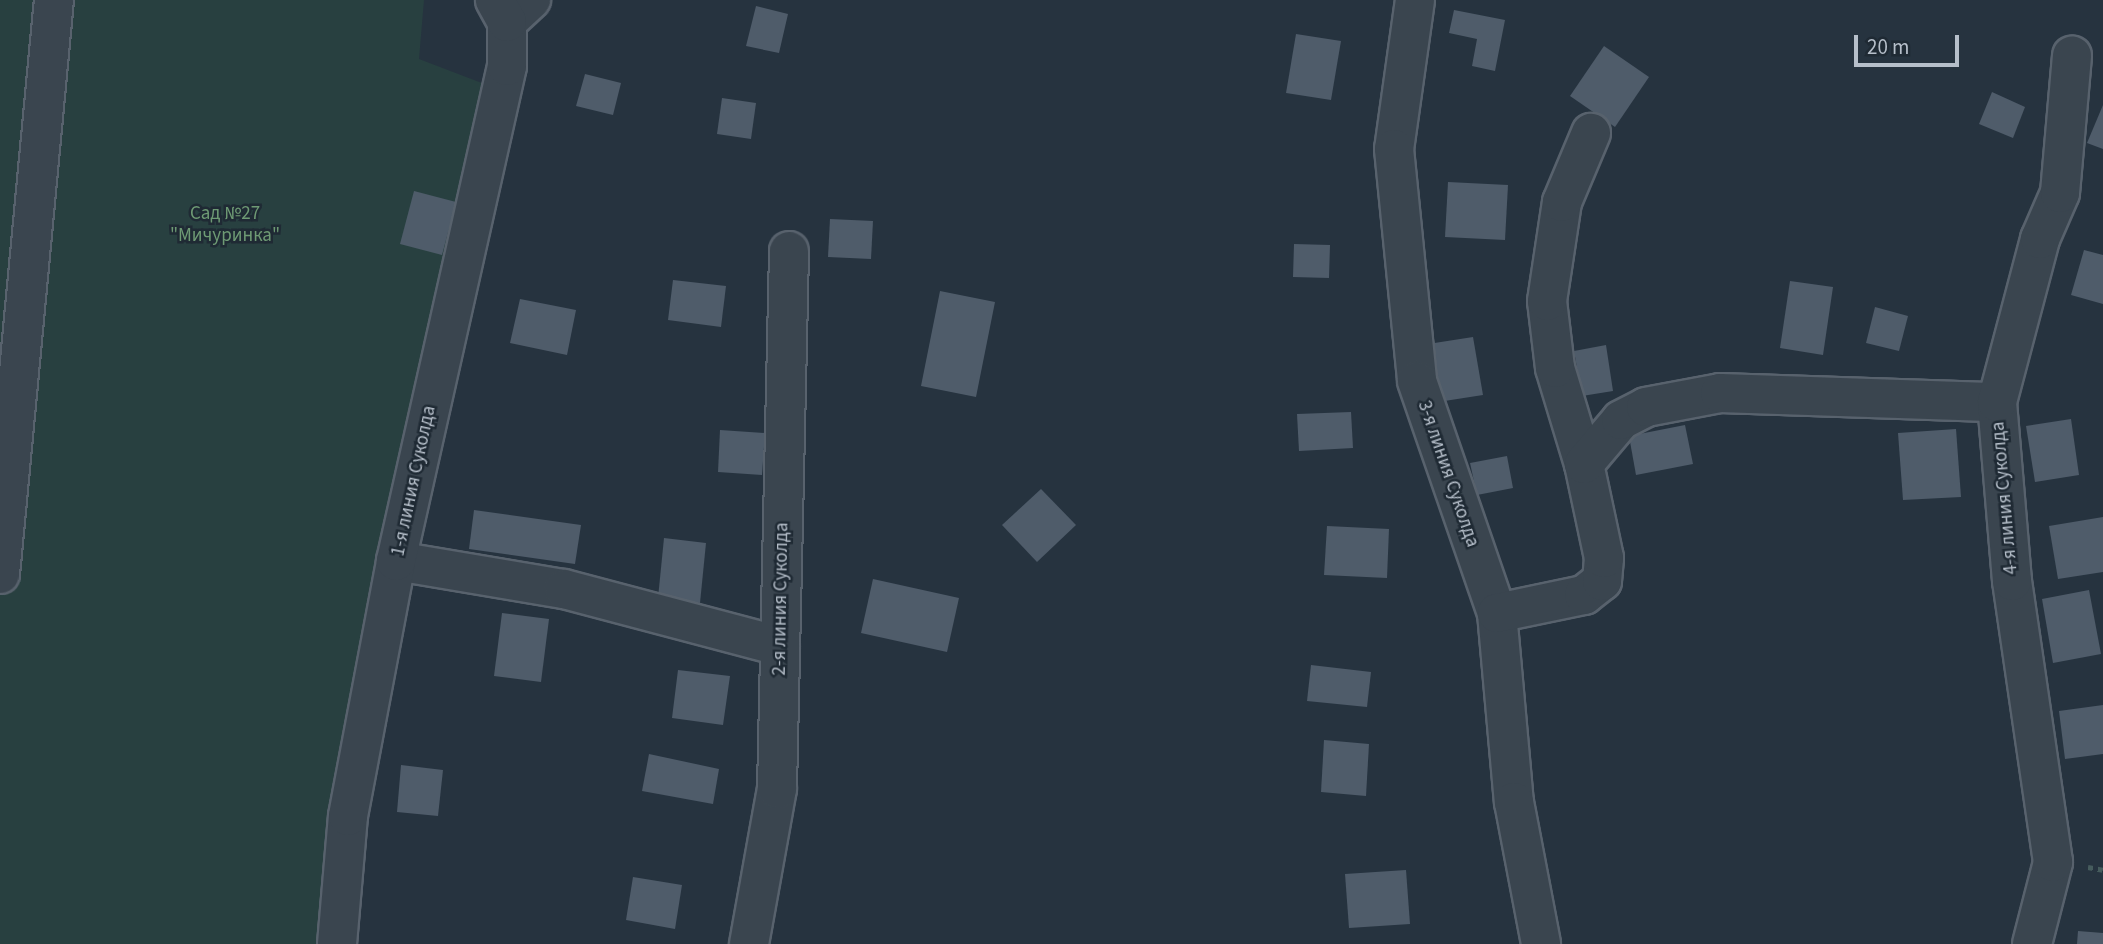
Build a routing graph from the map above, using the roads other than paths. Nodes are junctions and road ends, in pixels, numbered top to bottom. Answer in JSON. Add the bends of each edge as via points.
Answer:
{"nodes":[{"id":1,"x":54,"y":0,"type":"edge"},
{"id":2,"x":1415,"y":0,"type":"edge"},
{"id":3,"x":511,"y":7,"type":"edge"},
{"id":4,"x":2072,"y":56,"type":"dead end"},
{"id":5,"x":1591,"y":133,"type":"dead end"},
{"id":6,"x":789,"y":251,"type":"dead end"},
{"id":7,"x":15,"y":256,"type":"edge"},
{"id":8,"x":1997,"y":402,"type":"junction"},
{"id":9,"x":1584,"y":464,"type":"junction"},
{"id":10,"x":396,"y":561,"type":"junction"},
{"id":11,"x":0,"y":574,"type":"edge"},
{"id":12,"x":1497,"y":614,"type":"junction"},
{"id":13,"x":780,"y":646,"type":"junction"},
{"id":14,"x":337,"y":944,"type":"edge"},
{"id":15,"x":749,"y":944,"type":"edge"},
{"id":16,"x":1541,"y":944,"type":"edge"},
{"id":17,"x":2032,"y":944,"type":"edge"}],
"edges":[{"from":1,"to":7,"type":"street"},
{"from":2,"to":12,"type":"street","name":"3-я линия Суколда","via":[[1394,149],[1417,381]]},
{"from":3,"to":10,"type":"street","name":"1-я линия Суколда","via":[[507,66],[474,230]]},
{"from":4,"to":8,"type":"street","name":"4-я линия Суколда","via":[[2060,193],[2040,239]]},
{"from":5,"to":9,"type":"street","via":[[1562,202],[1547,301],[1555,368]]},
{"from":6,"to":13,"type":"street","name":"2-я линия Суколда"},
{"from":7,"to":11,"type":"street"},
{"from":8,"to":9,"type":"street","via":[[1734,394],[1672,400],[1621,420]]},
{"from":8,"to":17,"type":"street","name":"4-я линия Суколда","via":[[2012,581],[2053,862]]},
{"from":9,"to":12,"type":"street","via":[[1602,545],[1602,581],[1584,595]]},
{"from":10,"to":13,"type":"street","via":[[564,589]]},
{"from":10,"to":14,"type":"street","name":"1-я линия Суколда","via":[[348,816]]},
{"from":12,"to":16,"type":"street","name":"3-я линия Суколда","via":[[1514,802]]},
{"from":13,"to":15,"type":"street","name":"2-я линия Суколда","via":[[777,789]]}]}
